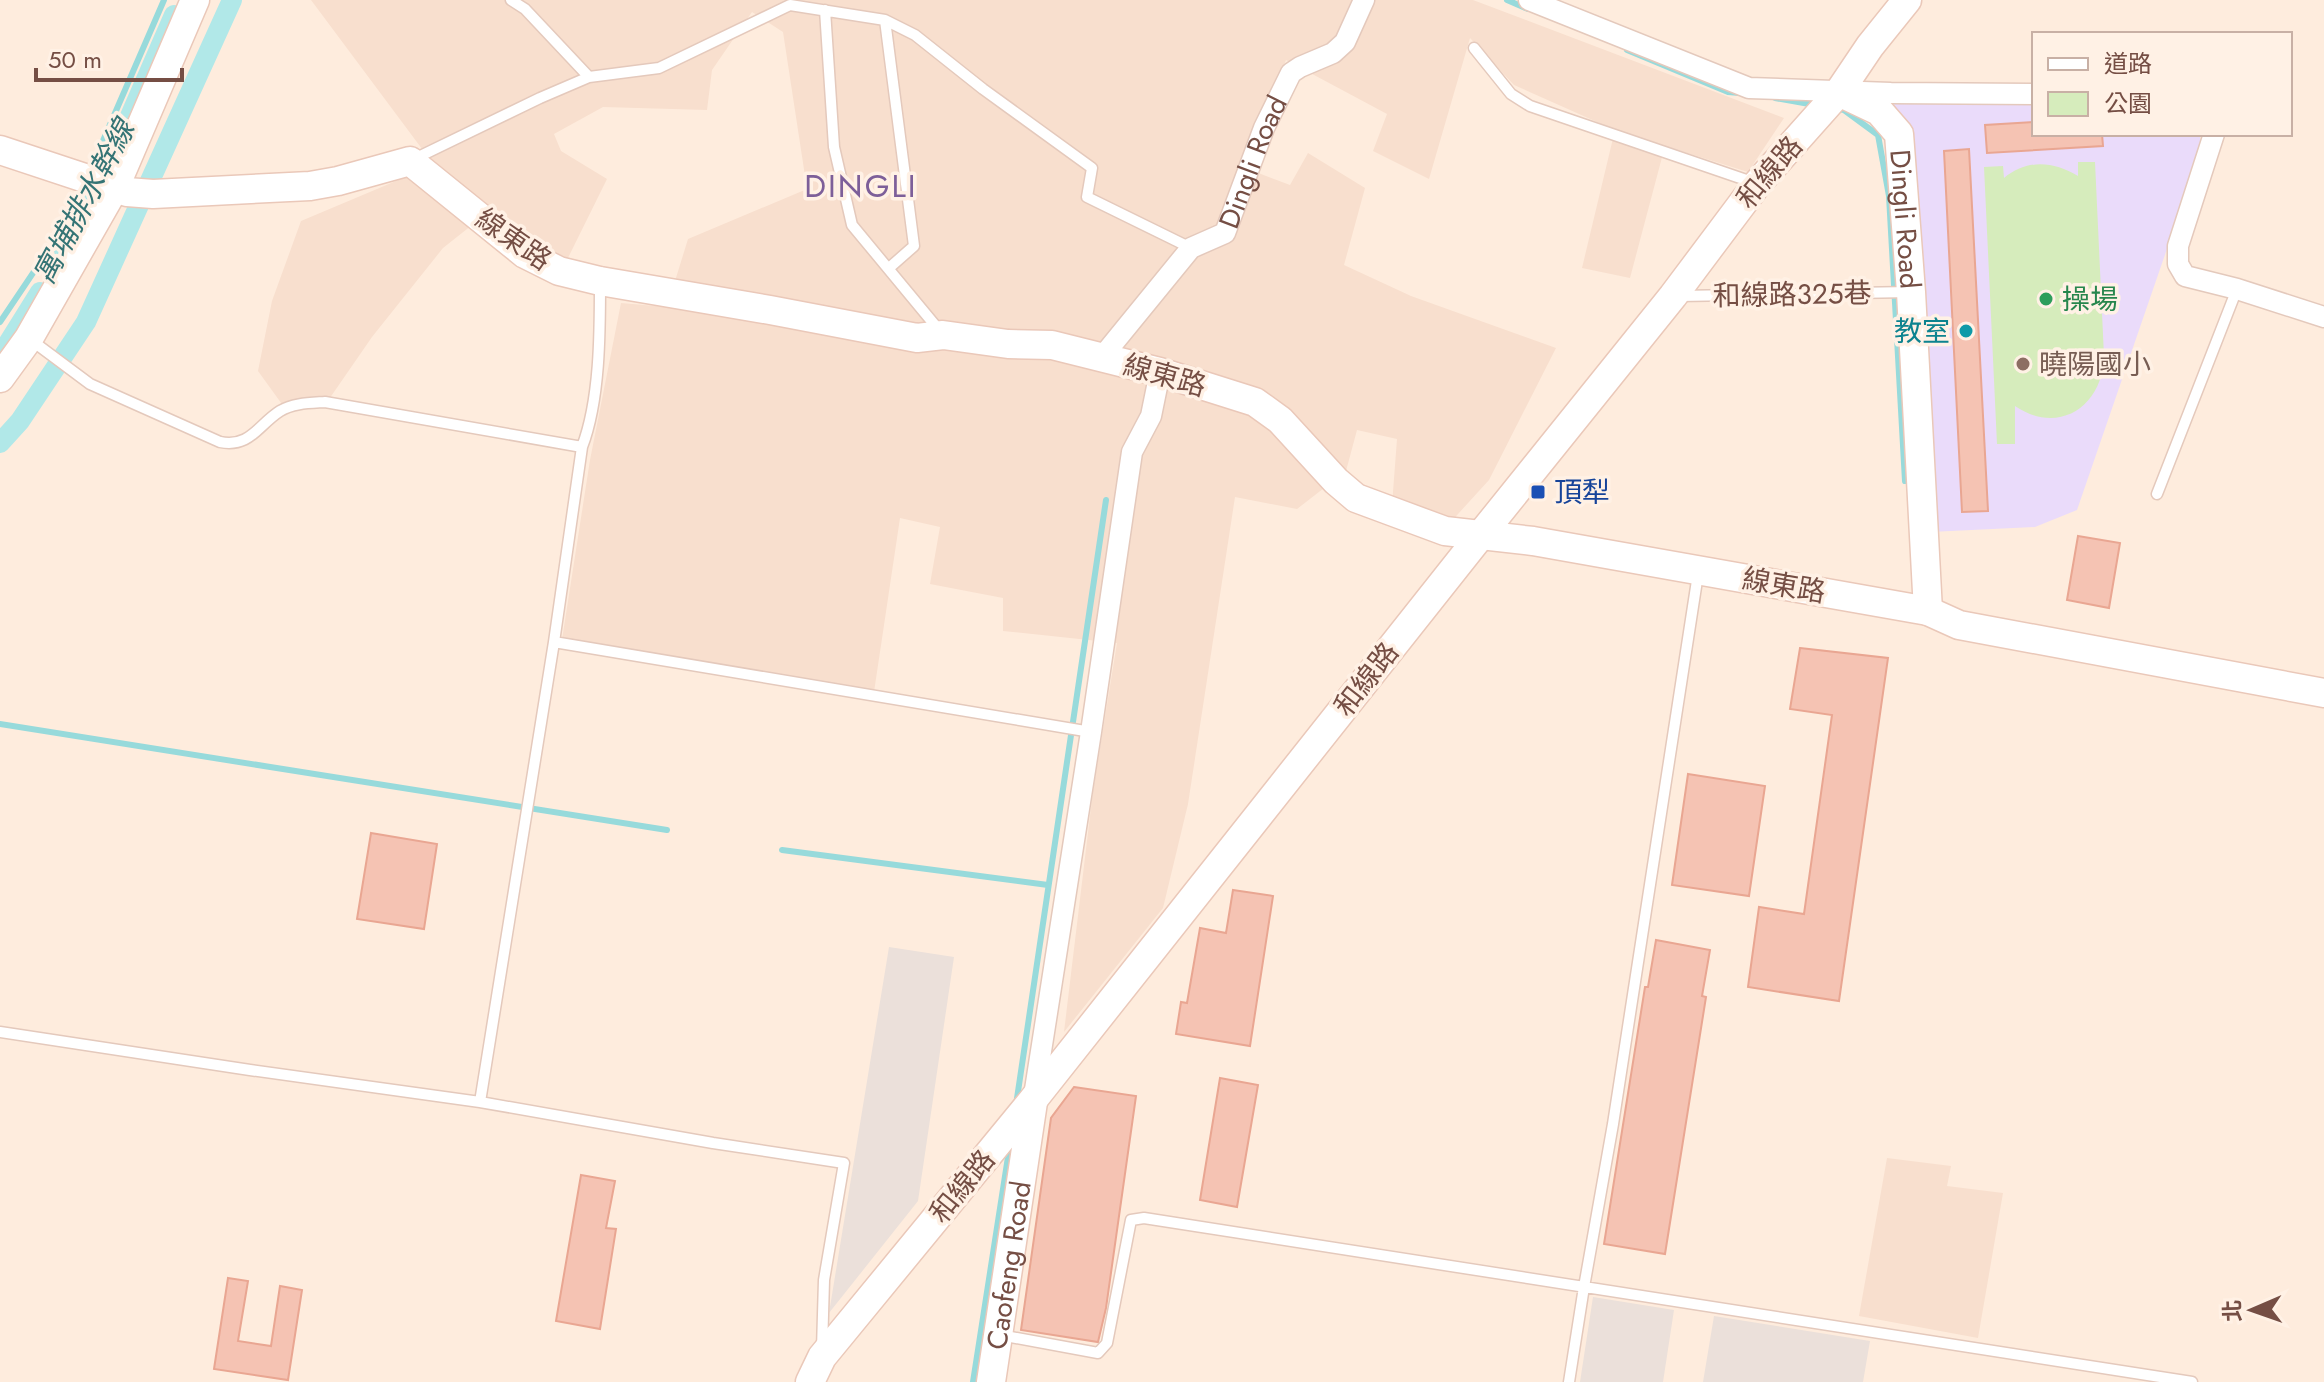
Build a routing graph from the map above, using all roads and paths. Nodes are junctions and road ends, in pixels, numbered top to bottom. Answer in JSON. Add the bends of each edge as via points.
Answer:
{"nodes":[{"id":1,"x":195,"y":0,"type":"edge"},
{"id":2,"x":511,"y":0,"type":"edge"},
{"id":3,"x":1364,"y":0,"type":"edge"},
{"id":4,"x":1529,"y":0,"type":"edge"},
{"id":5,"x":1907,"y":0,"type":"edge"},
{"id":6,"x":790,"y":3,"type":"edge"},
{"id":7,"x":825,"y":10,"type":"junction"},
{"id":8,"x":885,"y":20,"type":"junction"},
{"id":9,"x":1474,"y":48,"type":"dead end"},
{"id":10,"x":589,"y":77,"type":"junction"},
{"id":11,"x":1839,"y":92,"type":"junction"},
{"id":12,"x":2032,"y":94,"type":"edge"},
{"id":13,"x":2213,"y":136,"type":"edge"},
{"id":14,"x":0,"y":150,"type":"edge"},
{"id":15,"x":410,"y":161,"type":"junction"},
{"id":16,"x":1757,"y":184,"type":"junction"},
{"id":17,"x":113,"y":186,"type":"junction"},
{"id":18,"x":1191,"y":248,"type":"junction"},
{"id":19,"x":889,"y":268,"type":"junction"},
{"id":20,"x":600,"y":281,"type":"junction"},
{"id":21,"x":2237,"y":289,"type":"junction"},
{"id":22,"x":1911,"y":292,"type":"junction"},
{"id":23,"x":1673,"y":296,"type":"junction"},
{"id":24,"x":2324,"y":317,"type":"edge"},
{"id":25,"x":943,"y":335,"type":"junction"},
{"id":26,"x":29,"y":338,"type":"junction"},
{"id":27,"x":1102,"y":357,"type":"junction"},
{"id":28,"x":1160,"y":372,"type":"junction"},
{"id":29,"x":0,"y":378,"type":"edge"},
{"id":30,"x":582,"y":447,"type":"junction"},
{"id":31,"x":2157,"y":494,"type":"dead end"},
{"id":32,"x":1480,"y":536,"type":"junction"},
{"id":33,"x":1698,"y":569,"type":"junction"},
{"id":34,"x":1928,"y":611,"type":"junction"},
{"id":35,"x":554,"y":642,"type":"junction"},
{"id":36,"x":2324,"y":693,"type":"edge"},
{"id":37,"x":1091,"y":732,"type":"junction"},
{"id":38,"x":0,"y":1032,"type":"edge"},
{"id":39,"x":1033,"y":1100,"type":"junction"},
{"id":40,"x":480,"y":1102,"type":"junction"},
{"id":41,"x":1584,"y":1287,"type":"junction"},
{"id":42,"x":998,"y":1334,"type":"junction"},
{"id":43,"x":816,"y":1369,"type":"edge"},
{"id":44,"x":786,"y":1382,"type":"edge"},
{"id":45,"x":991,"y":1382,"type":"edge"},
{"id":46,"x":1569,"y":1382,"type":"edge"},
{"id":47,"x":2192,"y":1382,"type":"edge"}],
"edges":[{"from":1,"to":17,"type":"street"},
{"from":2,"to":10,"type":"lane"},
{"from":3,"to":18,"type":"street","name":"Dingli Road","via":[[1345,42],[1291,73],[1225,233]]},
{"from":4,"to":11,"type":"street","name":"Dingli Road","via":[[1749,88]]},
{"from":5,"to":11,"type":"street","name":"和線路"},
{"from":6,"to":7,"type":"lane"},
{"from":6,"to":10,"type":"lane","via":[[659,68]]},
{"from":7,"to":8,"type":"lane"},
{"from":7,"to":19,"type":"lane","via":[[834,147],[852,225]]},
{"from":8,"to":18,"type":"lane","via":[[915,35],[1092,168],[1087,197]]},
{"from":8,"to":19,"type":"lane","via":[[914,246]]},
{"from":9,"to":16,"type":"lane","via":[[1511,94],[1530,106]]},
{"from":10,"to":15,"type":"lane"},
{"from":11,"to":12,"type":"street"},
{"from":11,"to":16,"type":"street","name":"和線路"},
{"from":11,"to":22,"type":"street","name":"Dingli Road","via":[[1879,111],[1899,134]]},
{"from":13,"to":21,"type":"street","via":[[2178,246],[2178,264],[2185,276]]},
{"from":14,"to":17,"type":"street"},
{"from":15,"to":17,"type":"street","via":[[310,186]]},
{"from":15,"to":20,"type":"street","name":"線東路","via":[[525,254],[559,271]]},
{"from":16,"to":23,"type":"street","name":"和線路"},
{"from":17,"to":26,"type":"street"},
{"from":18,"to":27,"type":"street","name":"Dingli Road"},
{"from":19,"to":25,"type":"lane"},
{"from":20,"to":25,"type":"street","name":"線東路","via":[[917,338]]},
{"from":20,"to":30,"type":"lane","via":[[590,426]]},
{"from":21,"to":24,"type":"street"},
{"from":21,"to":31,"type":"lane"},
{"from":22,"to":23,"type":"lane","name":"和線路325巷"},
{"from":22,"to":34,"type":"street","name":"Dingli Road"},
{"from":23,"to":32,"type":"street","name":"和線路"},
{"from":25,"to":27,"type":"street","name":"線東路","via":[[1052,345]]},
{"from":26,"to":29,"type":"street"},
{"from":26,"to":30,"type":"lane","via":[[90,384],[220,442],[246,439],[281,410],[325,402]]},
{"from":27,"to":28,"type":"street","name":"線東路"},
{"from":28,"to":32,"type":"street","name":"線東路","via":[[1255,402],[1280,420],[1356,498],[1445,531]]},
{"from":28,"to":37,"type":"street","via":[[1151,416],[1132,452]]},
{"from":30,"to":35,"type":"lane"},
{"from":32,"to":33,"type":"street","name":"線東路"},
{"from":32,"to":39,"type":"street","name":"和線路"},
{"from":33,"to":34,"type":"street","name":"線東路"},
{"from":33,"to":41,"type":"lane"},
{"from":34,"to":36,"type":"street","name":"線東路","via":[[1959,625]]},
{"from":35,"to":37,"type":"lane"},
{"from":35,"to":40,"type":"lane"},
{"from":37,"to":39,"type":"street"},
{"from":38,"to":40,"type":"lane"},
{"from":39,"to":42,"type":"street","name":"Caofeng Road"},
{"from":39,"to":43,"type":"street","name":"和線路"},
{"from":40,"to":43,"type":"lane","via":[[844,1163],[824,1280]]},
{"from":41,"to":42,"type":"lane","via":[[1144,1218],[1131,1220],[1107,1343],[1098,1353]]},
{"from":41,"to":46,"type":"lane"},
{"from":41,"to":47,"type":"lane"},
{"from":42,"to":45,"type":"street","name":"Caofeng Road"},
{"from":43,"to":44,"type":"street","name":"和線路"}]}
